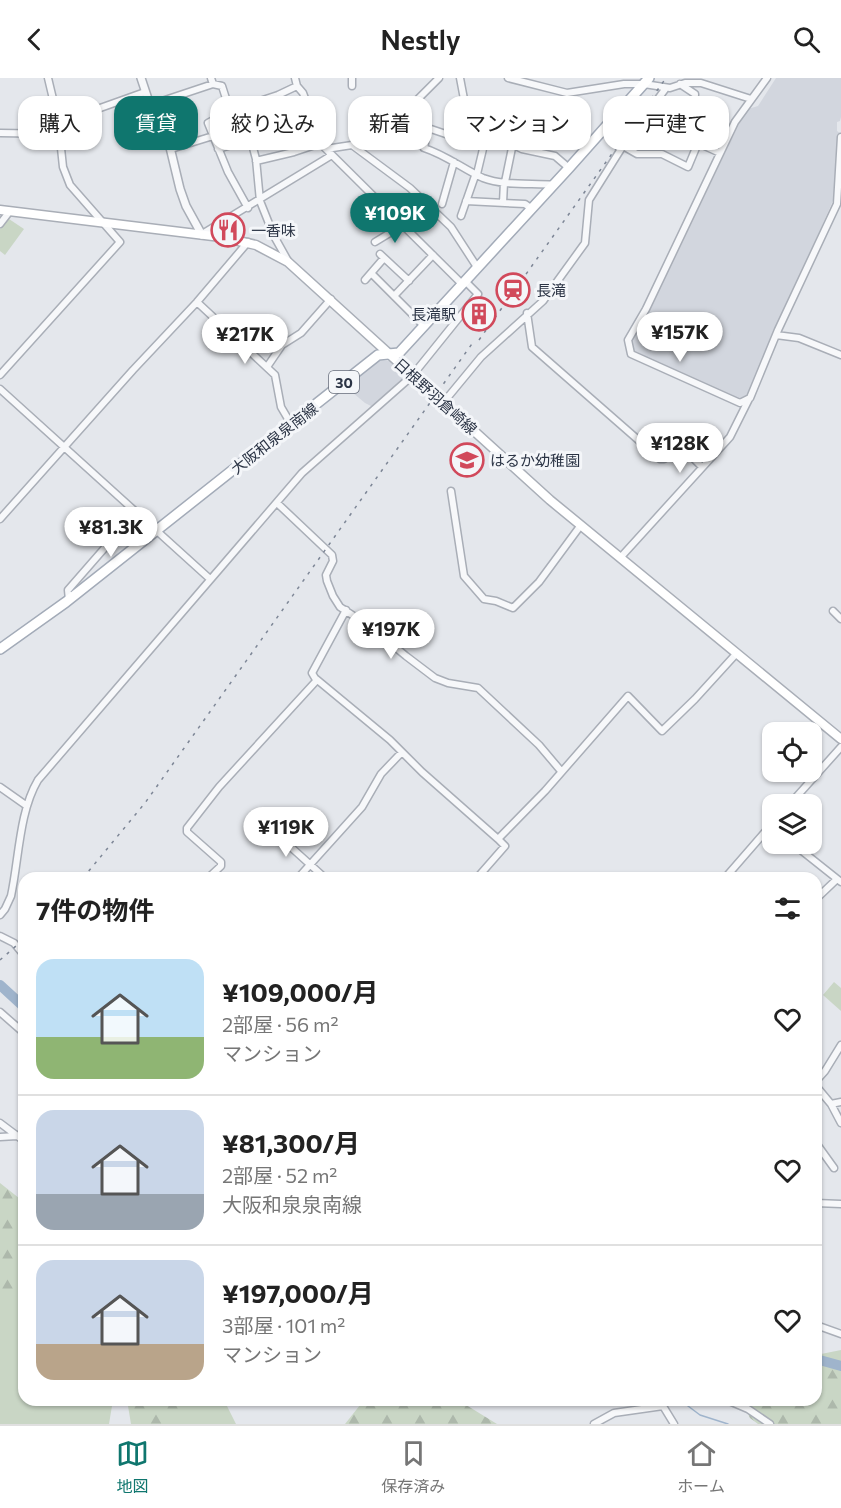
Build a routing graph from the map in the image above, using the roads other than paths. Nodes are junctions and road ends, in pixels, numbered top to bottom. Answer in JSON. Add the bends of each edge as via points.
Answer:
{"nodes":[{"id":1,"x":48,"y":78,"type":"edge"},
{"id":2,"x":141,"y":78,"type":"edge"},
{"id":3,"x":295,"y":78,"type":"edge"},
{"id":4,"x":439,"y":78,"type":"edge"},
{"id":5,"x":460,"y":78,"type":"edge"},
{"id":6,"x":508,"y":78,"type":"edge"},
{"id":7,"x":601,"y":78,"type":"edge"},
{"id":8,"x":767,"y":78,"type":"edge"},
{"id":9,"x":522,"y":80,"type":"edge"},
{"id":10,"x":212,"y":81,"type":"edge"},
{"id":11,"x":646,"y":81,"type":"edge"},
{"id":12,"x":680,"y":84,"type":"junction"},
{"id":13,"x":297,"y":86,"type":"junction"},
{"id":14,"x":605,"y":87,"type":"junction"},
{"id":15,"x":666,"y":87,"type":"junction"},
{"id":16,"x":145,"y":92,"type":"junction"},
{"id":17,"x":52,"y":96,"type":"edge"},
{"id":18,"x":147,"y":96,"type":"edge"},
{"id":19,"x":173,"y":96,"type":"edge"},
{"id":20,"x":225,"y":96,"type":"edge"},
{"id":21,"x":271,"y":96,"type":"edge"},
{"id":22,"x":304,"y":96,"type":"edge"},
{"id":23,"x":421,"y":96,"type":"edge"},
{"id":24,"x":463,"y":96,"type":"edge"},
{"id":25,"x":659,"y":96,"type":"edge"},
{"id":26,"x":695,"y":96,"type":"edge"},
{"id":27,"x":752,"y":99,"type":"junction"},
{"id":28,"x":102,"y":107,"type":"edge"},
{"id":29,"x":0,"y":133,"type":"edge"},
{"id":30,"x":18,"y":133,"type":"edge"},
{"id":31,"x":444,"y":133,"type":"edge"},
{"id":32,"x":841,"y":137,"type":"edge"},
{"id":33,"x":61,"y":150,"type":"edge"},
{"id":34,"x":171,"y":150,"type":"edge"},
{"id":35,"x":219,"y":150,"type":"edge"},
{"id":36,"x":254,"y":150,"type":"edge"},
{"id":37,"x":298,"y":150,"type":"edge"},
{"id":38,"x":327,"y":150,"type":"edge"},
{"id":39,"x":359,"y":150,"type":"edge"},
{"id":40,"x":483,"y":150,"type":"edge"},
{"id":41,"x":511,"y":150,"type":"edge"},
{"id":42,"x":527,"y":150,"type":"edge"},
{"id":43,"x":620,"y":150,"type":"edge"},
{"id":44,"x":630,"y":150,"type":"edge"},
{"id":45,"x":695,"y":150,"type":"edge"},
{"id":46,"x":713,"y":150,"type":"edge"},
{"id":47,"x":720,"y":153,"type":"junction"},
{"id":48,"x":332,"y":155,"type":"junction"},
{"id":49,"x":256,"y":161,"type":"junction"},
{"id":50,"x":454,"y":162,"type":"junction"},
{"id":51,"x":570,"y":168,"type":"junction"},
{"id":52,"x":476,"y":174,"type":"junction"},
{"id":53,"x":505,"y":182,"type":"junction"},
{"id":54,"x":554,"y":184,"type":"junction"},
{"id":55,"x":260,"y":201,"type":"junction"},
{"id":56,"x":466,"y":201,"type":"junction"},
{"id":57,"x":503,"y":203,"type":"junction"},
{"id":58,"x":442,"y":204,"type":"dead end"},
{"id":59,"x":248,"y":208,"type":"junction"},
{"id":60,"x":532,"y":208,"type":"junction"},
{"id":61,"x":0,"y":210,"type":"edge"},
{"id":62,"x":10,"y":211,"type":"junction"},
{"id":63,"x":462,"y":216,"type":"dead end"},
{"id":64,"x":103,"y":223,"type":"junction"},
{"id":65,"x":0,"y":224,"type":"edge"},
{"id":66,"x":403,"y":225,"type":"junction"},
{"id":67,"x":202,"y":235,"type":"junction"},
{"id":68,"x":248,"y":242,"type":"junction"},
{"id":69,"x":375,"y":242,"type":"dead end"},
{"id":70,"x":433,"y":255,"type":"junction"},
{"id":71,"x":288,"y":262,"type":"junction"},
{"id":72,"x":477,"y":267,"type":"junction"},
{"id":73,"x":371,"y":273,"type":"junction"},
{"id":74,"x":365,"y":280,"type":"dead end"},
{"id":75,"x":409,"y":281,"type":"junction"},
{"id":76,"x":464,"y":282,"type":"junction"},
{"id":77,"x":394,"y":297,"type":"junction"},
{"id":78,"x":331,"y":299,"type":"junction"},
{"id":79,"x":197,"y":302,"type":"junction"},
{"id":80,"x":528,"y":314,"type":"junction"},
{"id":81,"x":424,"y":326,"type":"junction"},
{"id":82,"x":776,"y":335,"type":"junction"},
{"id":83,"x":390,"y":355,"type":"junction"},
{"id":84,"x":841,"y":355,"type":"edge"},
{"id":85,"x":267,"y":367,"type":"junction"},
{"id":86,"x":0,"y":375,"type":"edge"},
{"id":87,"x":412,"y":376,"type":"junction"},
{"id":88,"x":0,"y":389,"type":"edge"},
{"id":89,"x":750,"y":398,"type":"junction"},
{"id":90,"x":442,"y":403,"type":"junction"},
{"id":91,"x":291,"y":424,"type":"junction"},
{"id":92,"x":65,"y":448,"type":"junction"},
{"id":93,"x":702,"y":467,"type":"junction"},
{"id":94,"x":451,"y":491,"type":"dead end"},
{"id":95,"x":277,"y":503,"type":"junction"},
{"id":96,"x":136,"y":512,"type":"junction"},
{"id":97,"x":0,"y":519,"type":"edge"},
{"id":98,"x":581,"y":525,"type":"junction"},
{"id":99,"x":156,"y":530,"type":"junction"},
{"id":100,"x":620,"y":558,"type":"junction"},
{"id":101,"x":210,"y":579,"type":"junction"},
{"id":102,"x":69,"y":600,"type":"junction"},
{"id":103,"x":346,"y":610,"type":"junction"},
{"id":104,"x":833,"y":611,"type":"dead end"},
{"id":105,"x":841,"y":619,"type":"edge"},
{"id":106,"x":0,"y":649,"type":"edge"},
{"id":107,"x":736,"y":654,"type":"junction"},
{"id":108,"x":317,"y":680,"type":"junction"},
{"id":109,"x":841,"y":739,"type":"edge"},
{"id":110,"x":841,"y":747,"type":"edge"},
{"id":111,"x":402,"y":752,"type":"junction"},
{"id":112,"x":561,"y":771,"type":"junction"},
{"id":113,"x":0,"y":787,"type":"edge"},
{"id":114,"x":799,"y":794,"type":"edge"},
{"id":115,"x":27,"y":806,"type":"junction"},
{"id":116,"x":262,"y":821,"type":"dead end"},
{"id":117,"x":762,"y":837,"type":"edge"},
{"id":118,"x":498,"y":839,"type":"junction"},
{"id":119,"x":806,"y":854,"type":"edge"},
{"id":120,"x":310,"y":864,"type":"junction"},
{"id":121,"x":214,"y":872,"type":"edge"},
{"id":122,"x":303,"y":872,"type":"edge"},
{"id":123,"x":319,"y":872,"type":"edge"},
{"id":124,"x":482,"y":872,"type":"edge"},
{"id":125,"x":730,"y":872,"type":"edge"},
{"id":126,"x":839,"y":880,"type":"edge"},
{"id":127,"x":822,"y":894,"type":"edge"},
{"id":128,"x":0,"y":915,"type":"edge"},
{"id":129,"x":0,"y":936,"type":"edge"},
{"id":130,"x":18,"y":948,"type":"edge"},
{"id":131,"x":0,"y":1012,"type":"edge"},
{"id":132,"x":18,"y":1028,"type":"edge"},
{"id":133,"x":841,"y":1045,"type":"edge"},
{"id":134,"x":822,"y":1074,"type":"edge"},
{"id":135,"x":822,"y":1091,"type":"edge"},
{"id":136,"x":841,"y":1102,"type":"edge"},
{"id":137,"x":831,"y":1104,"type":"junction"},
{"id":138,"x":0,"y":1123,"type":"edge"},
{"id":139,"x":841,"y":1123,"type":"edge"},
{"id":140,"x":17,"y":1136,"type":"joint"},
{"id":141,"x":0,"y":1137,"type":"edge"},
{"id":142,"x":822,"y":1151,"type":"edge"},
{"id":143,"x":834,"y":1168,"type":"dead end"},
{"id":144,"x":822,"y":1203,"type":"edge"},
{"id":145,"x":841,"y":1204,"type":"edge"},
{"id":146,"x":822,"y":1327,"type":"edge"},
{"id":147,"x":841,"y":1334,"type":"edge"},
{"id":148,"x":648,"y":1406,"type":"edge"},
{"id":149,"x":664,"y":1406,"type":"edge"},
{"id":150,"x":743,"y":1406,"type":"edge"},
{"id":151,"x":594,"y":1424,"type":"edge"},
{"id":152,"x":674,"y":1424,"type":"edge"},
{"id":153,"x":770,"y":1424,"type":"edge"}],
"edges":[{"from":1,"to":17,"type":"street"},
{"from":2,"to":16,"type":"street"},
{"from":3,"to":13,"type":"street"},
{"from":4,"to":23,"type":"street"},
{"from":5,"to":24,"type":"street"},
{"from":6,"to":9,"type":"street"},
{"from":7,"to":14,"type":"street"},
{"from":8,"to":27,"type":"street"},
{"from":9,"to":14,"type":"street","via":[[567,93]]},
{"from":10,"to":19,"type":"street"},
{"from":10,"to":20,"type":"street","via":[[222,86]]},
{"from":11,"to":14,"type":"street"},
{"from":11,"to":15,"type":"street"},
{"from":11,"to":51,"type":"main road","name":"大阪和泉泉南線","number":"30"},
{"from":12,"to":15,"type":"street"},
{"from":12,"to":26,"type":"street"},
{"from":12,"to":27,"type":"street","via":[[701,83]]},
{"from":13,"to":21,"type":"street"},
{"from":13,"to":22,"type":"street"},
{"from":15,"to":25,"type":"street"},
{"from":16,"to":18,"type":"street"},
{"from":16,"to":28,"type":"street"},
{"from":27,"to":47,"type":"street"},
{"from":29,"to":30,"type":"street"},
{"from":31,"to":50,"type":"street","via":[[428,128],[424,148]]},
{"from":32,"to":82,"type":"street","via":[[837,204]]},
{"from":33,"to":64,"type":"street","via":[[70,185]]},
{"from":34,"to":67,"type":"street","via":[[180,189]]},
{"from":35,"to":59,"type":"street"},
{"from":36,"to":49,"type":"street"},
{"from":37,"to":49,"type":"street"},
{"from":38,"to":48,"type":"street"},
{"from":39,"to":72,"type":"street","via":[[410,188],[451,227]]},
{"from":40,"to":52,"type":"street"},
{"from":41,"to":53,"type":"street"},
{"from":42,"to":51,"type":"street","via":[[555,156]]},
{"from":43,"to":80,"type":"street","via":[[589,200],[585,243]]},
{"from":44,"to":45,"type":"street","via":[[637,154],[662,154],[688,167]]},
{"from":46,"to":47,"type":"street"},
{"from":47,"to":89,"type":"street","via":[[628,340],[631,354],[740,404]]},
{"from":48,"to":55,"type":"street"},
{"from":48,"to":66,"type":"street"},
{"from":49,"to":55,"type":"street"},
{"from":50,"to":52,"type":"street"},
{"from":50,"to":58,"type":"street"},
{"from":51,"to":54,"type":"main road","name":"大阪和泉泉南線","number":"30"},
{"from":52,"to":53,"type":"street"},
{"from":52,"to":56,"type":"street"},
{"from":53,"to":54,"type":"street"},
{"from":53,"to":57,"type":"street"},
{"from":54,"to":60,"type":"main road","name":"大阪和泉泉南線","number":"30"},
{"from":55,"to":59,"type":"street"},
{"from":55,"to":71,"type":"street"},
{"from":56,"to":57,"type":"street"},
{"from":56,"to":63,"type":"street"},
{"from":57,"to":60,"type":"street"},
{"from":59,"to":67,"type":"street"},
{"from":60,"to":72,"type":"main road","name":"大阪和泉泉南線","number":"30"},
{"from":61,"to":62,"type":"main road","name":"日根野羽倉崎線"},
{"from":62,"to":64,"type":"main road","name":"日根野羽倉崎線"},
{"from":62,"to":65,"type":"street"},
{"from":64,"to":67,"type":"main road","name":"日根野羽倉崎線"},
{"from":64,"to":86,"type":"street","via":[[120,242]]},
{"from":66,"to":69,"type":"street"},
{"from":66,"to":70,"type":"street"},
{"from":67,"to":68,"type":"main road","name":"日根野羽倉崎線"},
{"from":68,"to":71,"type":"main road","name":"日根野羽倉崎線"},
{"from":68,"to":79,"type":"street"},
{"from":70,"to":75,"type":"street"},
{"from":70,"to":76,"type":"street"},
{"from":71,"to":78,"type":"main road","name":"日根野羽倉崎線"},
{"from":72,"to":76,"type":"main road","name":"大阪和泉泉南線","number":"30"},
{"from":73,"to":74,"type":"street"},
{"from":73,"to":75,"type":"street","via":[[382,256]]},
{"from":73,"to":77,"type":"street"},
{"from":75,"to":77,"type":"street"},
{"from":76,"to":81,"type":"main road","name":"大阪和泉泉南線","number":"30"},
{"from":76,"to":87,"type":"street","via":[[478,294]]},
{"from":77,"to":81,"type":"street"},
{"from":78,"to":83,"type":"main road","name":"日根野羽倉崎線"},
{"from":78,"to":85,"type":"street","via":[[301,333],[282,345]]},
{"from":79,"to":85,"type":"street"},
{"from":79,"to":92,"type":"street"},
{"from":80,"to":90,"type":"street","via":[[481,357]]},
{"from":80,"to":93,"type":"street","via":[[532,347],[660,459],[680,448]]},
{"from":81,"to":83,"type":"main road","name":"大阪和泉泉南線","number":"30","via":[[399,353]]},
{"from":82,"to":84,"type":"street","via":[[799,338]]},
{"from":82,"to":89,"type":"street"},
{"from":83,"to":87,"type":"main road","name":"日根野羽倉崎線"},
{"from":83,"to":91,"type":"main road","name":"大阪和泉泉南線","number":"30","via":[[378,355]]},
{"from":85,"to":91,"type":"street","via":[[275,375],[281,407]]},
{"from":87,"to":90,"type":"main road","name":"日根野羽倉崎線"},
{"from":87,"to":95,"type":"street","via":[[302,473]]},
{"from":88,"to":92,"type":"street"},
{"from":89,"to":93,"type":"street","via":[[734,431]]},
{"from":90,"to":98,"type":"main road","name":"日根野羽倉崎線"},
{"from":91,"to":99,"type":"main road","name":"大阪和泉泉南線","number":"30"},
{"from":92,"to":96,"type":"street"},
{"from":92,"to":97,"type":"street"},
{"from":93,"to":100,"type":"street"},
{"from":94,"to":98,"type":"street","via":[[464,576],[484,599],[513,608],[539,582]]},
{"from":95,"to":101,"type":"street"},
{"from":95,"to":103,"type":"street","via":[[329,550],[333,561],[327,581],[340,607]]},
{"from":96,"to":99,"type":"street"},
{"from":96,"to":102,"type":"street","via":[[68,590]]},
{"from":98,"to":100,"type":"main road","name":"日根野羽倉崎線"},
{"from":99,"to":101,"type":"street"},
{"from":99,"to":102,"type":"main road","name":"大阪和泉泉南線","number":"30"},
{"from":100,"to":107,"type":"main road","name":"日根野羽倉崎線"},
{"from":101,"to":115,"type":"street","via":[[38,780]]},
{"from":102,"to":106,"type":"main road","name":"大阪和泉泉南線","number":"30"},
{"from":103,"to":108,"type":"street","via":[[312,673]]},
{"from":103,"to":112,"type":"street","via":[[435,678],[478,688]]},
{"from":104,"to":105,"type":"street"},
{"from":107,"to":109,"type":"main road","name":"日根野羽倉崎線"},
{"from":107,"to":112,"type":"street","via":[[662,730],[628,696]]},
{"from":108,"to":111,"type":"street"},
{"from":108,"to":121,"type":"street","via":[[219,787],[187,828],[221,862]]},
{"from":110,"to":114,"type":"street"},
{"from":111,"to":118,"type":"street"},
{"from":111,"to":120,"type":"street","via":[[381,774],[362,807]]},
{"from":112,"to":118,"type":"street"},
{"from":113,"to":115,"type":"street"},
{"from":115,"to":128,"type":"street","via":[[11,896]]},
{"from":116,"to":120,"type":"street"},
{"from":117,"to":125,"type":"street"},
{"from":118,"to":124,"type":"street","via":[[506,846]]},
{"from":119,"to":126,"type":"street"},
{"from":120,"to":122,"type":"street"},
{"from":120,"to":123,"type":"street"},
{"from":126,"to":127,"type":"street"},
{"from":129,"to":130,"type":"street"},
{"from":131,"to":132,"type":"street"},
{"from":133,"to":134,"type":"street"},
{"from":135,"to":137,"type":"street"},
{"from":136,"to":137,"type":"street"},
{"from":137,"to":139,"type":"street"},
{"from":138,"to":140,"type":"street"},
{"from":140,"to":141,"type":"street"},
{"from":142,"to":143,"type":"street"},
{"from":144,"to":145,"type":"street"},
{"from":146,"to":147,"type":"street"},
{"from":148,"to":151,"type":"street","via":[[614,1413]]},
{"from":149,"to":152,"type":"street"},
{"from":150,"to":153,"type":"street"}]}
